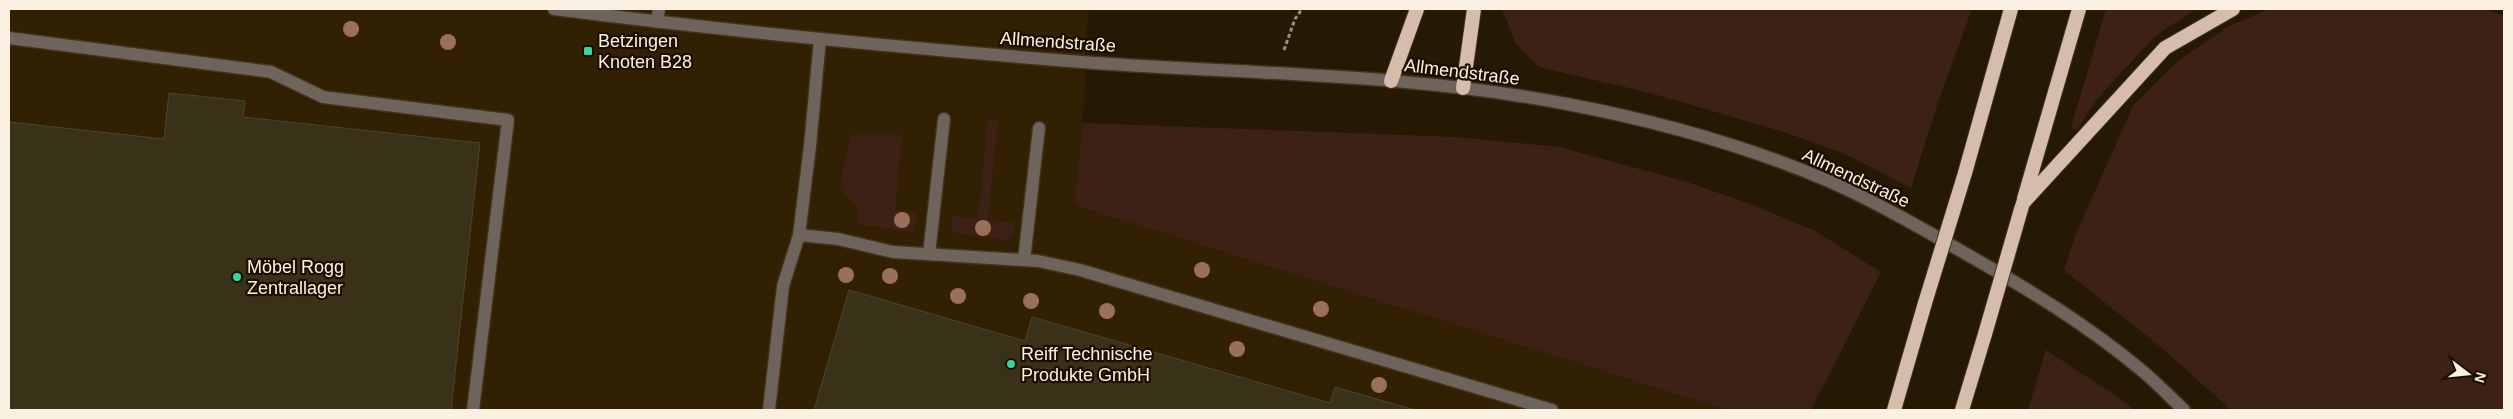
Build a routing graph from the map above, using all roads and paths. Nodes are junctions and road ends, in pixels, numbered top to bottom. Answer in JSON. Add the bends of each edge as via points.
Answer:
{"nodes":[{"id":1,"x":554,"y":9,"type":"edge"},
{"id":2,"x":1302,"y":9,"type":"edge"},
{"id":3,"x":1417,"y":9,"type":"edge"},
{"id":4,"x":1474,"y":9,"type":"edge"},
{"id":5,"x":2011,"y":9,"type":"edge"},
{"id":6,"x":2079,"y":9,"type":"edge"},
{"id":7,"x":2232,"y":9,"type":"edge"},
{"id":8,"x":658,"y":15,"type":"edge"},
{"id":9,"x":9,"y":38,"type":"edge"},
{"id":10,"x":820,"y":39,"type":"junction"},
{"id":11,"x":1278,"y":73,"type":"junction"},
{"id":12,"x":1391,"y":81,"type":"junction"},
{"id":13,"x":1463,"y":88,"type":"junction"},
{"id":14,"x":944,"y":119,"type":"dead end"},
{"id":15,"x":1039,"y":128,"type":"dead end"},
{"id":16,"x":2023,"y":205,"type":"junction"},
{"id":17,"x":799,"y":235,"type":"junction"},
{"id":18,"x":929,"y":254,"type":"junction"},
{"id":19,"x":1024,"y":260,"type":"junction"},
{"id":20,"x":473,"y":410,"type":"edge"},
{"id":21,"x":769,"y":410,"type":"edge"},
{"id":22,"x":1552,"y":410,"type":"edge"},
{"id":23,"x":1894,"y":410,"type":"edge"},
{"id":24,"x":1962,"y":410,"type":"edge"},
{"id":25,"x":2184,"y":410,"type":"edge"}],
"edges":[{"from":1,"to":8,"type":"street","name":"Allmendstraße"},
{"from":2,"to":11,"type":"path","via":[[1294,19]]},
{"from":3,"to":12,"type":"highway"},
{"from":4,"to":13,"type":"highway"},
{"from":5,"to":23,"type":"highway","bridge":true},
{"from":6,"to":16,"type":"highway"},
{"from":7,"to":16,"type":"highway","via":[[2165,48]]},
{"from":8,"to":10,"type":"street","name":"Allmendstraße"},
{"from":9,"to":20,"type":"street","via":[[271,72],[323,97],[508,120]]},
{"from":10,"to":11,"type":"street","name":"Allmendstraße","via":[[1099,63]]},
{"from":10,"to":17,"type":"street"},
{"from":11,"to":12,"type":"street","name":"Allmendstraße"},
{"from":12,"to":13,"type":"street","name":"Allmendstraße"},
{"from":13,"to":25,"type":"street","name":"Allmendstraße","via":[[1633,118],[1766,157],[1830,182],[1892,212],[2011,279],[2080,323],[2134,364]]},
{"from":14,"to":18,"type":"street"},
{"from":15,"to":19,"type":"street"},
{"from":16,"to":24,"type":"highway","bridge":true},
{"from":17,"to":18,"type":"street","via":[[893,252]]},
{"from":17,"to":21,"type":"street","via":[[783,286]]},
{"from":18,"to":19,"type":"street"},
{"from":19,"to":22,"type":"street","via":[[1080,270]]}]}
